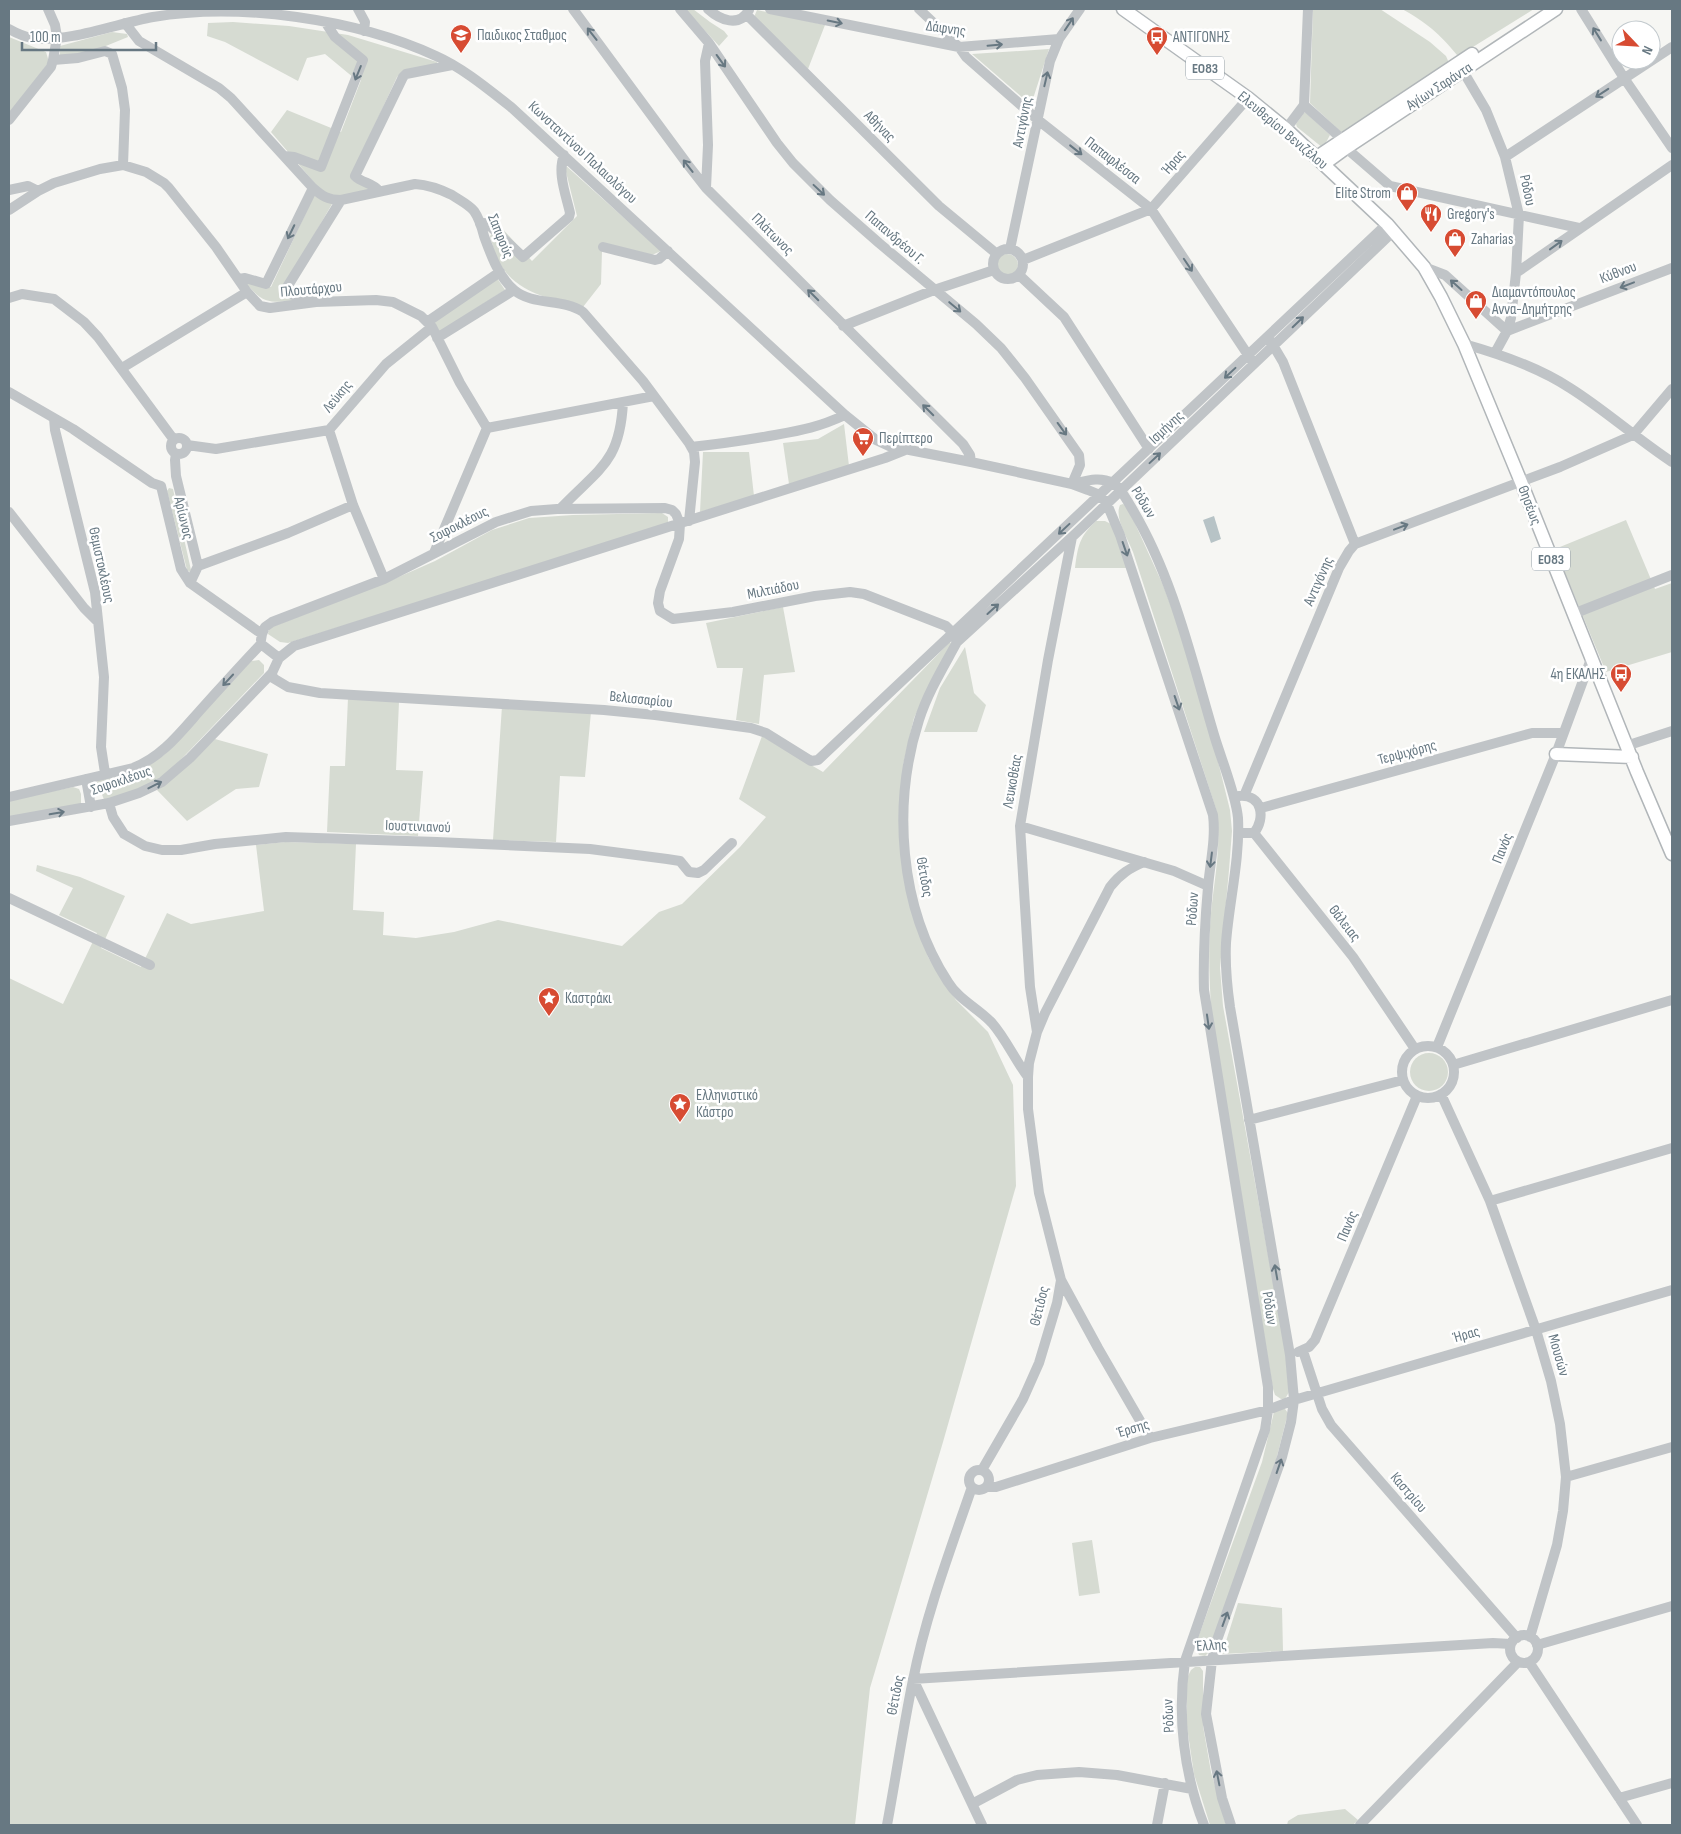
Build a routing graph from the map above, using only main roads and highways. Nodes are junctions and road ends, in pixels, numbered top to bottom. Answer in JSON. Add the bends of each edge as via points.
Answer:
{"nodes":[{"id":1,"x":1123,"y":9,"type":"edge"},
{"id":2,"x":1541,"y":9,"type":"edge"},
{"id":3,"x":1556,"y":9,"type":"edge"},
{"id":4,"x":1344,"y":143,"type":"junction"},
{"id":5,"x":1320,"y":161,"type":"junction"},
{"id":6,"x":1391,"y":228,"type":"joint"},
{"id":7,"x":1629,"y":752,"type":"junction"},
{"id":8,"x":1556,"y":754,"type":"road end"},
{"id":9,"x":1672,"y":854,"type":"edge"}],
"edges":[{"from":1,"to":5,"type":"main road","name":"Ελευθερίου Βενιζέλου","number":"ΕΟ83","via":[[1248,98]]},
{"from":2,"to":4,"type":"main road","name":"Αγίων Σαράντα"},
{"from":3,"to":4,"type":"main road","name":"Αγίων Σαράντα"},
{"from":4,"to":5,"type":"main road","name":"Αγίων Σαράντα"},
{"from":5,"to":6,"type":"main road","name":"Ελευθερίου Βενιζέλου","number":"ΕΟ83"},
{"from":6,"to":7,"type":"main road","name":"Θησέως","number":"ΕΟ83","via":[[1424,267],[1464,344]]},
{"from":7,"to":8,"type":"main road"},
{"from":7,"to":9,"type":"main road","name":"Θησέως","number":"ΕΟ83"}]}
